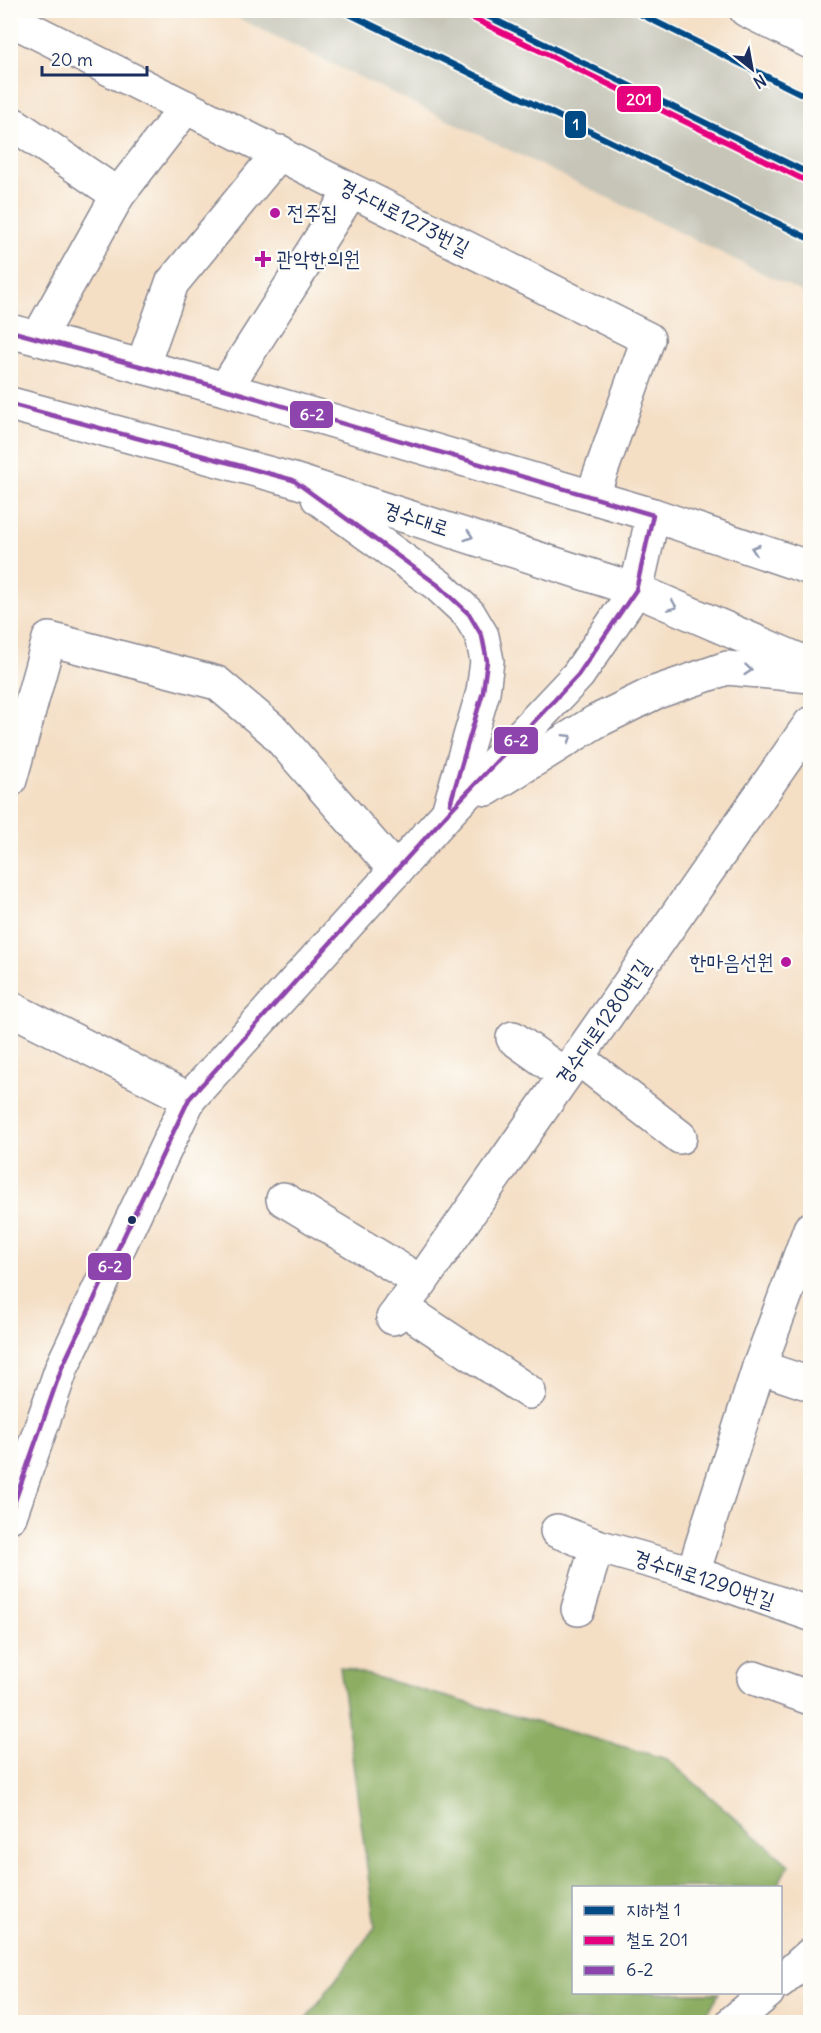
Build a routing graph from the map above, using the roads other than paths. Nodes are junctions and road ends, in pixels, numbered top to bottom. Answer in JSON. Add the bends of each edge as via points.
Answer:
{"nodes":[{"id":1,"x":746,"y":10,"type":"edge"},
{"id":2,"x":10,"y":19,"type":"edge"},
{"id":3,"x":810,"y":42,"type":"edge"},
{"id":4,"x":186,"y":107,"type":"junction"},
{"id":5,"x":10,"y":125,"type":"edge"},
{"id":6,"x":280,"y":153,"type":"junction"},
{"id":7,"x":351,"y":191,"type":"junction"},
{"id":8,"x":118,"y":195,"type":"junction"},
{"id":9,"x":24,"y":335,"type":"edge"},
{"id":10,"x":142,"y":367,"type":"junction"},
{"id":11,"x":225,"y":390,"type":"junction"},
{"id":12,"x":10,"y":404,"type":"edge"},
{"id":13,"x":293,"y":480,"type":"junction"},
{"id":14,"x":592,"y":497,"type":"junction"},
{"id":15,"x":653,"y":515,"type":"junction"},
{"id":16,"x":810,"y":568,"type":"edge"},
{"id":17,"x":636,"y":590,"type":"junction"},
{"id":18,"x":810,"y":665,"type":"edge"},
{"id":19,"x":810,"y":676,"type":"edge"},
{"id":20,"x":810,"y":724,"type":"edge"},
{"id":21,"x":10,"y":780,"type":"edge"},
{"id":22,"x":447,"y":814,"type":"junction"},
{"id":23,"x":396,"y":871,"type":"junction"},
{"id":24,"x":10,"y":1008,"type":"edge"},
{"id":25,"x":513,"y":1038,"type":"dead end"},
{"id":26,"x":571,"y":1066,"type":"junction"},
{"id":27,"x":189,"y":1100,"type":"junction"},
{"id":28,"x":680,"y":1137,"type":"dead end"},
{"id":29,"x":283,"y":1199,"type":"dead end"},
{"id":30,"x":810,"y":1229,"type":"edge"},
{"id":31,"x":405,"y":1302,"type":"junction"},
{"id":32,"x":759,"y":1367,"type":"junction"},
{"id":33,"x":810,"y":1384,"type":"edge"},
{"id":34,"x":529,"y":1392,"type":"dead end"},
{"id":35,"x":10,"y":1516,"type":"edge"},
{"id":36,"x":557,"y":1531,"type":"dead end"},
{"id":37,"x":597,"y":1546,"type":"junction"},
{"id":38,"x":693,"y":1573,"type":"junction"},
{"id":39,"x":578,"y":1609,"type":"dead end"},
{"id":40,"x":810,"y":1614,"type":"edge"},
{"id":41,"x":754,"y":1678,"type":"dead end"},
{"id":42,"x":810,"y":1698,"type":"edge"},
{"id":43,"x":810,"y":1955,"type":"edge"},
{"id":44,"x":782,"y":1980,"type":"edge"},
{"id":45,"x":766,"y":1994,"type":"edge"},
{"id":46,"x":733,"y":2022,"type":"edge"}],
"edges":[{"from":1,"to":3,"type":"main road"},
{"from":2,"to":4,"type":"main road","name":"경수대로1273번길"},
{"from":4,"to":6,"type":"main road","name":"경수대로1273번길"},
{"from":4,"to":8,"type":"main road"},
{"from":5,"to":8,"type":"main road"},
{"from":6,"to":7,"type":"main road","name":"경수대로1273번길"},
{"from":6,"to":10,"type":"main road","via":[[172,284]]},
{"from":7,"to":11,"type":"main road"},
{"from":7,"to":14,"type":"main road","name":"경수대로1273번길","via":[[648,339]]},
{"from":8,"to":9,"type":"main road"},
{"from":9,"to":10,"type":"main road"},
{"from":10,"to":11,"type":"main road"},
{"from":11,"to":14,"type":"main road"},
{"from":12,"to":13,"type":"main road","name":"경수대로"},
{"from":13,"to":17,"type":"main road","name":"경수대로","one_way":true},
{"from":13,"to":22,"type":"main road","via":[[438,585],[469,614],[482,636],[487,661],[483,692]]},
{"from":14,"to":15,"type":"main road"},
{"from":16,"to":15,"type":"main road","one_way":true},
{"from":15,"to":17,"type":"main road"},
{"from":17,"to":18,"type":"main road","name":"경수대로","one_way":true},
{"from":17,"to":22,"type":"main road","via":[[578,675]]},
{"from":22,"to":19,"type":"main road","one_way":true,"via":[[595,722],[654,693],[727,668]]},
{"from":20,"to":26,"type":"main road","name":"경수대로1280번길"},
{"from":21,"to":23,"type":"main road","via":[[48,639],[217,683],[274,730]]},
{"from":22,"to":23,"type":"main road"},
{"from":23,"to":27,"type":"main road"},
{"from":24,"to":27,"type":"main road"},
{"from":25,"to":26,"type":"main road"},
{"from":26,"to":28,"type":"main road"},
{"from":26,"to":31,"type":"main road","name":"경수대로1280번길"},
{"from":27,"to":35,"type":"main road","via":[[62,1367]]},
{"from":29,"to":31,"type":"main road"},
{"from":30,"to":32,"type":"main road"},
{"from":31,"to":34,"type":"main road"},
{"from":32,"to":33,"type":"main road"},
{"from":32,"to":38,"type":"main road"},
{"from":36,"to":37,"type":"main road","name":"경수대로1290번길"},
{"from":37,"to":38,"type":"main road","name":"경수대로1290번길"},
{"from":37,"to":39,"type":"main road"},
{"from":38,"to":40,"type":"main road","name":"경수대로1290번길"},
{"from":41,"to":42,"type":"main road"},
{"from":43,"to":44,"type":"main road"},
{"from":45,"to":46,"type":"main road"}]}
